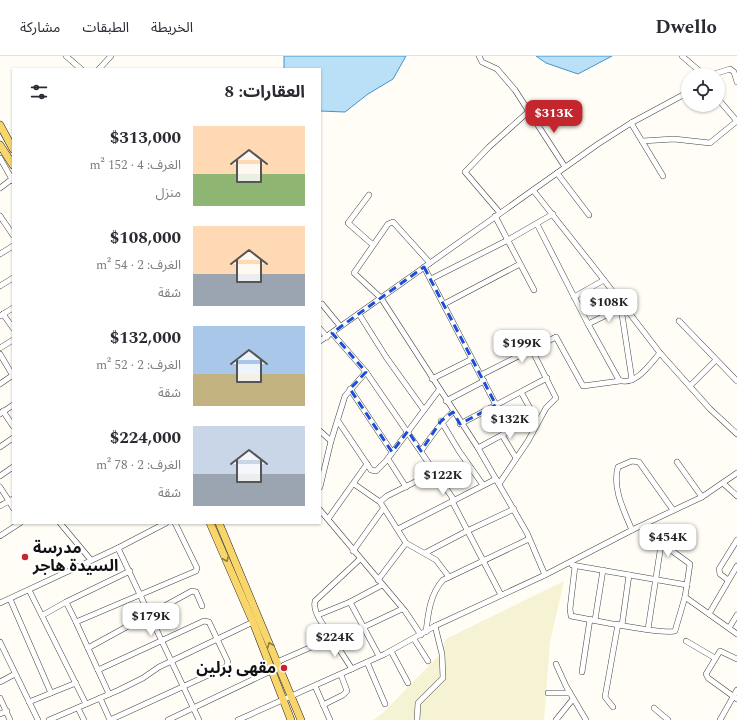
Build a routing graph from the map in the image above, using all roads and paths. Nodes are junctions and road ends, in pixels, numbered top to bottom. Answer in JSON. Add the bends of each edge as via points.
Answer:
{"nodes":[{"id":1,"x":66,"y":56,"type":"edge"},
{"id":2,"x":111,"y":56,"type":"edge"},
{"id":3,"x":480,"y":56,"type":"edge"},
{"id":4,"x":682,"y":56,"type":"edge"},
{"id":5,"x":80,"y":68,"type":"edge"},
{"id":6,"x":100,"y":68,"type":"edge"},
{"id":7,"x":696,"y":68,"type":"edge"},
{"id":8,"x":725,"y":71,"type":"edge"},
{"id":9,"x":737,"y":82,"type":"edge"},
{"id":10,"x":681,"y":96,"type":"edge"},
{"id":11,"x":725,"y":107,"type":"edge"},
{"id":12,"x":528,"y":112,"type":"junction"},
{"id":13,"x":737,"y":121,"type":"edge"},
{"id":14,"x":631,"y":123,"type":"junction"},
{"id":15,"x":0,"y":125,"type":"edge"},
{"id":16,"x":642,"y":141,"type":"junction"},
{"id":17,"x":0,"y":145,"type":"edge"},
{"id":18,"x":12,"y":147,"type":"edge"},
{"id":19,"x":0,"y":158,"type":"edge"},
{"id":20,"x":12,"y":163,"type":"edge"},
{"id":21,"x":565,"y":167,"type":"junction"},
{"id":22,"x":556,"y":173,"type":"junction"},
{"id":23,"x":663,"y":176,"type":"dead end"},
{"id":24,"x":12,"y":180,"type":"edge"},
{"id":25,"x":0,"y":188,"type":"edge"},
{"id":26,"x":533,"y":190,"type":"junction"},
{"id":27,"x":369,"y":195,"type":"dead end"},
{"id":28,"x":498,"y":214,"type":"junction"},
{"id":29,"x":553,"y":214,"type":"junction"},
{"id":30,"x":589,"y":215,"type":"dead end"},
{"id":31,"x":0,"y":216,"type":"edge"},
{"id":32,"x":2,"y":222,"type":"edge"},
{"id":33,"x":537,"y":224,"type":"junction"},
{"id":34,"x":12,"y":235,"type":"edge"},
{"id":35,"x":508,"y":240,"type":"junction"},
{"id":36,"x":373,"y":245,"type":"junction"},
{"id":37,"x":12,"y":247,"type":"edge"},
{"id":38,"x":0,"y":254,"type":"edge"},
{"id":39,"x":430,"y":263,"type":"junction"},
{"id":40,"x":520,"y":264,"type":"junction"},
{"id":41,"x":424,"y":267,"type":"junction"},
{"id":42,"x":12,"y":279,"type":"edge"},
{"id":43,"x":431,"y":279,"type":"junction"},
{"id":44,"x":604,"y":280,"type":"junction"},
{"id":45,"x":0,"y":286,"type":"edge"},
{"id":46,"x":534,"y":290,"type":"dead end"},
{"id":47,"x":574,"y":297,"type":"junction"},
{"id":48,"x":381,"y":298,"type":"junction"},
{"id":49,"x":322,"y":304,"type":"dead end"},
{"id":50,"x":444,"y":304,"type":"junction"},
{"id":51,"x":623,"y":307,"type":"junction"},
{"id":52,"x":12,"y":309,"type":"edge"},
{"id":53,"x":359,"y":314,"type":"junction"},
{"id":54,"x":2,"y":315,"type":"edge"},
{"id":55,"x":679,"y":321,"type":"dead end"},
{"id":56,"x":588,"y":324,"type":"junction"},
{"id":57,"x":340,"y":326,"type":"junction"},
{"id":58,"x":12,"y":327,"type":"edge"},
{"id":59,"x":321,"y":330,"type":"edge"},
{"id":60,"x":332,"y":333,"type":"junction"},
{"id":61,"x":326,"y":337,"type":"junction"},
{"id":62,"x":321,"y":340,"type":"edge"},
{"id":63,"x":12,"y":341,"type":"edge"},
{"id":64,"x":0,"y":348,"type":"edge"},
{"id":65,"x":532,"y":350,"type":"junction"},
{"id":66,"x":660,"y":353,"type":"junction"},
{"id":67,"x":0,"y":354,"type":"edge"},
{"id":68,"x":472,"y":359,"type":"junction"},
{"id":69,"x":715,"y":360,"type":"junction"},
{"id":70,"x":366,"y":372,"type":"junction"},
{"id":71,"x":12,"y":373,"type":"edge"},
{"id":72,"x":481,"y":375,"type":"junction"},
{"id":73,"x":12,"y":376,"type":"edge"},
{"id":74,"x":547,"y":378,"type":"junction"},
{"id":75,"x":432,"y":379,"type":"junction"},
{"id":76,"x":632,"y":380,"type":"junction"},
{"id":77,"x":484,"y":381,"type":"junction"},
{"id":78,"x":620,"y":381,"type":"junction"},
{"id":79,"x":737,"y":381,"type":"edge"},
{"id":80,"x":0,"y":384,"type":"edge"},
{"id":81,"x":690,"y":386,"type":"junction"},
{"id":82,"x":350,"y":389,"type":"junction"},
{"id":83,"x":439,"y":390,"type":"junction"},
{"id":84,"x":521,"y":392,"type":"junction"},
{"id":85,"x":446,"y":401,"type":"junction"},
{"id":86,"x":496,"y":405,"type":"junction"},
{"id":87,"x":12,"y":406,"type":"edge"},
{"id":88,"x":424,"y":410,"type":"junction"},
{"id":89,"x":453,"y":412,"type":"junction"},
{"id":90,"x":2,"y":413,"type":"edge"},
{"id":91,"x":535,"y":417,"type":"junction"},
{"id":92,"x":338,"y":421,"type":"junction"},
{"id":93,"x":441,"y":421,"type":"junction"},
{"id":94,"x":538,"y":423,"type":"junction"},
{"id":95,"x":460,"y":424,"type":"junction"},
{"id":96,"x":12,"y":425,"type":"edge"},
{"id":97,"x":408,"y":431,"type":"junction"},
{"id":98,"x":321,"y":432,"type":"edge"},
{"id":99,"x":737,"y":434,"type":"edge"},
{"id":100,"x":502,"y":435,"type":"junction"},
{"id":101,"x":12,"y":439,"type":"edge"},
{"id":102,"x":331,"y":441,"type":"junction"},
{"id":103,"x":0,"y":447,"type":"edge"},
{"id":104,"x":478,"y":448,"type":"junction"},
{"id":105,"x":421,"y":451,"type":"junction"},
{"id":106,"x":392,"y":452,"type":"junction"},
{"id":107,"x":516,"y":458,"type":"junction"},
{"id":108,"x":388,"y":459,"type":"junction"},
{"id":109,"x":677,"y":462,"type":"dead end"},
{"id":110,"x":367,"y":464,"type":"junction"},
{"id":111,"x":12,"y":468,"type":"edge"},
{"id":112,"x":435,"y":472,"type":"junction"},
{"id":113,"x":737,"y":473,"type":"edge"},
{"id":114,"x":0,"y":476,"type":"edge"},
{"id":115,"x":496,"y":479,"type":"junction"},
{"id":116,"x":321,"y":483,"type":"edge"},
{"id":117,"x":354,"y":484,"type":"junction"},
{"id":118,"x":499,"y":484,"type":"junction"},
{"id":119,"x":724,"y":484,"type":"junction"},
{"id":120,"x":483,"y":485,"type":"junction"},
{"id":121,"x":0,"y":487,"type":"edge"},
{"id":122,"x":406,"y":487,"type":"junction"},
{"id":123,"x":737,"y":496,"type":"edge"},
{"id":124,"x":702,"y":497,"type":"junction"},
{"id":125,"x":11,"y":500,"type":"edge"},
{"id":126,"x":453,"y":500,"type":"junction"},
{"id":127,"x":380,"y":502,"type":"junction"},
{"id":128,"x":0,"y":506,"type":"edge"},
{"id":129,"x":383,"y":509,"type":"junction"},
{"id":130,"x":514,"y":509,"type":"junction"},
{"id":131,"x":673,"y":510,"type":"junction"},
{"id":132,"x":321,"y":511,"type":"edge"},
{"id":133,"x":328,"y":519,"type":"junction"},
{"id":134,"x":18,"y":524,"type":"edge"},
{"id":135,"x":61,"y":524,"type":"edge"},
{"id":136,"x":164,"y":524,"type":"edge"},
{"id":137,"x":175,"y":524,"type":"edge"},
{"id":138,"x":210,"y":524,"type":"edge"},
{"id":139,"x":219,"y":524,"type":"edge"},
{"id":140,"x":398,"y":529,"type":"junction"},
{"id":141,"x":632,"y":530,"type":"junction"},
{"id":142,"x":467,"y":531,"type":"junction"},
{"id":143,"x":0,"y":536,"type":"edge"},
{"id":144,"x":530,"y":539,"type":"junction"},
{"id":145,"x":737,"y":541,"type":"edge"},
{"id":146,"x":406,"y":544,"type":"junction"},
{"id":147,"x":118,"y":548,"type":"junction"},
{"id":148,"x":353,"y":551,"type":"junction"},
{"id":149,"x":425,"y":553,"type":"junction"},
{"id":150,"x":360,"y":559,"type":"junction"},
{"id":151,"x":91,"y":560,"type":"junction"},
{"id":152,"x":484,"y":560,"type":"junction"},
{"id":153,"x":567,"y":563,"type":"junction"},
{"id":154,"x":574,"y":566,"type":"junction"},
{"id":155,"x":737,"y":566,"type":"edge"},
{"id":156,"x":603,"y":570,"type":"junction"},
{"id":157,"x":130,"y":571,"type":"junction"},
{"id":158,"x":545,"y":575,"type":"junction"},
{"id":159,"x":629,"y":575,"type":"junction"},
{"id":160,"x":449,"y":577,"type":"junction"},
{"id":161,"x":656,"y":579,"type":"junction"},
{"id":162,"x":728,"y":580,"type":"junction"},
{"id":163,"x":380,"y":582,"type":"junction"},
{"id":164,"x":688,"y":584,"type":"junction"},
{"id":165,"x":29,"y":590,"type":"junction"},
{"id":166,"x":141,"y":595,"type":"junction"},
{"id":167,"x":501,"y":595,"type":"junction"},
{"id":168,"x":685,"y":598,"type":"junction"},
{"id":169,"x":10,"y":599,"type":"junction"},
{"id":170,"x":66,"y":602,"type":"junction"},
{"id":171,"x":350,"y":602,"type":"junction"},
{"id":172,"x":0,"y":603,"type":"edge"},
{"id":173,"x":202,"y":606,"type":"dead end"},
{"id":174,"x":402,"y":609,"type":"junction"},
{"id":175,"x":318,"y":614,"type":"junction"},
{"id":176,"x":709,"y":614,"type":"junction"},
{"id":177,"x":43,"y":615,"type":"junction"},
{"id":178,"x":150,"y":615,"type":"junction"},
{"id":179,"x":737,"y":615,"type":"edge"},
{"id":180,"x":593,"y":620,"type":"junction"},
{"id":181,"x":76,"y":622,"type":"junction"},
{"id":182,"x":253,"y":622,"type":"junction"},
{"id":183,"x":620,"y":624,"type":"junction"},
{"id":184,"x":435,"y":626,"type":"junction"},
{"id":185,"x":364,"y":627,"type":"junction"},
{"id":186,"x":729,"y":628,"type":"junction"},
{"id":187,"x":648,"y":629,"type":"junction"},
{"id":188,"x":423,"y":633,"type":"junction"},
{"id":189,"x":737,"y":634,"type":"edge"},
{"id":190,"x":332,"y":638,"type":"junction"},
{"id":191,"x":414,"y":638,"type":"junction"},
{"id":192,"x":217,"y":639,"type":"junction"},
{"id":193,"x":162,"y":641,"type":"junction"},
{"id":194,"x":686,"y":641,"type":"dead end"},
{"id":195,"x":0,"y":642,"type":"edge"},
{"id":196,"x":88,"y":648,"type":"junction"},
{"id":197,"x":391,"y":651,"type":"junction"},
{"id":198,"x":379,"y":656,"type":"junction"},
{"id":199,"x":715,"y":658,"type":"junction"},
{"id":200,"x":737,"y":659,"type":"edge"},
{"id":201,"x":171,"y":661,"type":"junction"},
{"id":202,"x":277,"y":662,"type":"junction"},
{"id":203,"x":367,"y":662,"type":"junction"},
{"id":204,"x":428,"y":662,"type":"dead end"},
{"id":205,"x":556,"y":664,"type":"dead end"},
{"id":206,"x":352,"y":669,"type":"junction"},
{"id":207,"x":98,"y":670,"type":"junction"},
{"id":208,"x":273,"y":670,"type":"junction"},
{"id":209,"x":582,"y":672,"type":"dead end"},
{"id":210,"x":15,"y":674,"type":"junction"},
{"id":211,"x":341,"y":674,"type":"junction"},
{"id":212,"x":0,"y":682,"type":"edge"},
{"id":213,"x":76,"y":683,"type":"junction"},
{"id":214,"x":408,"y":683,"type":"dead end"},
{"id":215,"x":315,"y":686,"type":"junction"},
{"id":216,"x":183,"y":687,"type":"junction"},
{"id":217,"x":737,"y":690,"type":"edge"},
{"id":218,"x":52,"y":693,"type":"junction"},
{"id":219,"x":548,"y":693,"type":"dead end"},
{"id":220,"x":570,"y":693,"type":"junction"},
{"id":221,"x":109,"y":694,"type":"junction"},
{"id":222,"x":291,"y":695,"type":"junction"},
{"id":223,"x":735,"y":697,"type":"edge"},
{"id":224,"x":0,"y":698,"type":"edge"},
{"id":225,"x":100,"y":698,"type":"junction"},
{"id":226,"x":283,"y":699,"type":"junction"},
{"id":227,"x":573,"y":699,"type":"junction"},
{"id":228,"x":29,"y":702,"type":"junction"},
{"id":229,"x":86,"y":704,"type":"junction"},
{"id":230,"x":385,"y":704,"type":"dead end"},
{"id":231,"x":323,"y":705,"type":"junction"},
{"id":232,"x":612,"y":707,"type":"dead end"},
{"id":233,"x":78,"y":708,"type":"junction"},
{"id":234,"x":192,"y":708,"type":"junction"},
{"id":235,"x":654,"y":708,"type":"dead end"},
{"id":236,"x":6,"y":711,"type":"junction"},
{"id":237,"x":0,"y":714,"type":"edge"},
{"id":238,"x":10,"y":720,"type":"edge"},
{"id":239,"x":38,"y":720,"type":"edge"},
{"id":240,"x":49,"y":720,"type":"edge"},
{"id":241,"x":84,"y":720,"type":"edge"},
{"id":242,"x":110,"y":720,"type":"edge"},
{"id":243,"x":168,"y":720,"type":"edge"},
{"id":244,"x":199,"y":720,"type":"edge"},
{"id":245,"x":238,"y":720,"type":"edge"},
{"id":246,"x":291,"y":720,"type":"edge"},
{"id":247,"x":301,"y":720,"type":"edge"},
{"id":248,"x":330,"y":720,"type":"edge"},
{"id":249,"x":417,"y":720,"type":"edge"},
{"id":250,"x":556,"y":720,"type":"edge"},
{"id":251,"x":586,"y":720,"type":"edge"},
{"id":252,"x":668,"y":720,"type":"edge"},
{"id":253,"x":720,"y":720,"type":"edge"}],
"edges":[{"from":1,"to":5,"type":"street"},
{"from":2,"to":6,"type":"street"},
{"from":3,"to":12,"type":"street","via":[[482,62],[497,69],[515,90]]},
{"from":4,"to":7,"type":"street"},
{"from":8,"to":9,"type":"street","via":[[730,69],[734,72]]},
{"from":10,"to":14,"type":"street"},
{"from":11,"to":13,"type":"street"},
{"from":12,"to":21,"type":"street"},
{"from":12,"to":28,"type":"street","via":[[465,172]]},
{"from":13,"to":16,"type":"street","via":[[710,143],[674,139]]},
{"from":14,"to":16,"type":"street"},
{"from":14,"to":21,"type":"street"},
{"from":15,"to":18,"type":"main road"},
{"from":16,"to":23,"type":"street"},
{"from":17,"to":20,"type":"main road"},
{"from":19,"to":24,"type":"street"},
{"from":21,"to":22,"type":"street"},
{"from":22,"to":26,"type":"street"},
{"from":22,"to":30,"type":"street"},
{"from":24,"to":25,"type":"street"},
{"from":26,"to":28,"type":"street"},
{"from":26,"to":29,"type":"street"},
{"from":27,"to":36,"type":"street","via":[[348,224]]},
{"from":28,"to":35,"type":"street"},
{"from":28,"to":39,"type":"street"},
{"from":29,"to":33,"type":"street"},
{"from":29,"to":44,"type":"street"},
{"from":31,"to":32,"type":"street"},
{"from":32,"to":34,"type":"street"},
{"from":33,"to":35,"type":"street"},
{"from":33,"to":47,"type":"street"},
{"from":35,"to":40,"type":"street"},
{"from":35,"to":43,"type":"street"},
{"from":36,"to":39,"type":"street","via":[[392,222]]},
{"from":36,"to":48,"type":"street","via":[[354,273]]},
{"from":37,"to":38,"type":"street"},
{"from":39,"to":41,"type":"street"},
{"from":40,"to":46,"type":"street"},
{"from":40,"to":50,"type":"street"},
{"from":41,"to":43,"type":"street"},
{"from":41,"to":48,"type":"street"},
{"from":42,"to":45,"type":"street"},
{"from":43,"to":50,"type":"street"},
{"from":44,"to":47,"type":"street"},
{"from":44,"to":51,"type":"street"},
{"from":47,"to":56,"type":"street"},
{"from":48,"to":53,"type":"street"},
{"from":48,"to":75,"type":"street"},
{"from":49,"to":57,"type":"street"},
{"from":50,"to":68,"type":"street"},
{"from":51,"to":56,"type":"street"},
{"from":51,"to":66,"type":"street"},
{"from":51,"to":76,"type":"street"},
{"from":52,"to":54,"type":"street"},
{"from":53,"to":57,"type":"street"},
{"from":53,"to":88,"type":"street"},
{"from":54,"to":58,"type":"street"},
{"from":55,"to":69,"type":"street"},
{"from":56,"to":78,"type":"street"},
{"from":57,"to":60,"type":"street"},
{"from":59,"to":61,"type":"street"},
{"from":60,"to":61,"type":"street"},
{"from":60,"to":70,"type":"street"},
{"from":61,"to":62,"type":"street"},
{"from":63,"to":64,"type":"street"},
{"from":65,"to":72,"type":"street"},
{"from":65,"to":74,"type":"street"},
{"from":65,"to":78,"type":"street","via":[[557,337],[583,386]]},
{"from":66,"to":76,"type":"street"},
{"from":66,"to":81,"type":"street"},
{"from":67,"to":71,"type":"street"},
{"from":68,"to":72,"type":"street"},
{"from":68,"to":75,"type":"street"},
{"from":69,"to":79,"type":"street"},
{"from":69,"to":81,"type":"street"},
{"from":70,"to":82,"type":"street"},
{"from":70,"to":97,"type":"street"},
{"from":72,"to":77,"type":"street"},
{"from":73,"to":80,"type":"street"},
{"from":74,"to":84,"type":"street"},
{"from":74,"to":94,"type":"street","via":[[556,397]]},
{"from":75,"to":83,"type":"street"},
{"from":76,"to":78,"type":"street"},
{"from":77,"to":85,"type":"street"},
{"from":77,"to":86,"type":"street"},
{"from":81,"to":99,"type":"street"},
{"from":82,"to":92,"type":"street","via":[[345,396]]},
{"from":82,"to":106,"type":"street"},
{"from":83,"to":85,"type":"street"},
{"from":83,"to":88,"type":"street"},
{"from":84,"to":86,"type":"street"},
{"from":84,"to":91,"type":"street"},
{"from":85,"to":89,"type":"street"},
{"from":86,"to":95,"type":"street"},
{"from":87,"to":90,"type":"street"},
{"from":88,"to":97,"type":"street"},
{"from":89,"to":93,"type":"street"},
{"from":89,"to":95,"type":"street"},
{"from":90,"to":96,"type":"street"},
{"from":91,"to":94,"type":"street"},
{"from":91,"to":100,"type":"street"},
{"from":92,"to":102,"type":"street"},
{"from":92,"to":110,"type":"street"},
{"from":93,"to":105,"type":"street"},
{"from":93,"to":120,"type":"street"},
{"from":94,"to":107,"type":"street"},
{"from":95,"to":104,"type":"street"},
{"from":97,"to":105,"type":"street"},
{"from":97,"to":106,"type":"street"},
{"from":98,"to":102,"type":"street"},
{"from":100,"to":104,"type":"street"},
{"from":100,"to":107,"type":"street"},
{"from":101,"to":103,"type":"street"},
{"from":102,"to":116,"type":"street"},
{"from":104,"to":115,"type":"street"},
{"from":105,"to":112,"type":"street"},
{"from":106,"to":108,"type":"street"},
{"from":107,"to":118,"type":"street"},
{"from":108,"to":110,"type":"street","via":[[376,471],[371,470]]},
{"from":108,"to":122,"type":"street"},
{"from":109,"to":124,"type":"street"},
{"from":110,"to":117,"type":"street"},
{"from":111,"to":114,"type":"street"},
{"from":112,"to":122,"type":"street"},
{"from":112,"to":126,"type":"street"},
{"from":113,"to":119,"type":"street"},
{"from":115,"to":118,"type":"street"},
{"from":115,"to":120,"type":"street"},
{"from":117,"to":127,"type":"street"},
{"from":117,"to":133,"type":"street"},
{"from":118,"to":130,"type":"street"},
{"from":119,"to":123,"type":"street"},
{"from":119,"to":124,"type":"street"},
{"from":120,"to":126,"type":"street"},
{"from":121,"to":125,"type":"street"},
{"from":122,"to":127,"type":"street"},
{"from":124,"to":131,"type":"street"},
{"from":125,"to":128,"type":"street"},
{"from":126,"to":140,"type":"street"},
{"from":126,"to":142,"type":"street"},
{"from":127,"to":129,"type":"street"},
{"from":129,"to":140,"type":"street"},
{"from":129,"to":148,"type":"street"},
{"from":130,"to":142,"type":"street"},
{"from":130,"to":144,"type":"street"},
{"from":131,"to":141,"type":"street"},
{"from":131,"to":141,"type":"street","via":[[638,462],[632,461],[618,468],[617,479],[620,502]]},
{"from":132,"to":133,"type":"street"},
{"from":133,"to":148,"type":"street"},
{"from":134,"to":143,"type":"street"},
{"from":135,"to":151,"type":"street"},
{"from":136,"to":147,"type":"street"},
{"from":137,"to":166,"type":"street","via":[[197,570]]},
{"from":138,"to":182,"type":"main road","one_way":true},
{"from":202,"to":139,"type":"main road","one_way":true},
{"from":140,"to":146,"type":"street"},
{"from":141,"to":153,"type":"street"},
{"from":142,"to":149,"type":"street"},
{"from":142,"to":152,"type":"street"},
{"from":144,"to":152,"type":"street"},
{"from":144,"to":158,"type":"street"},
{"from":145,"to":162,"type":"street","via":[[719,569],[720,574]]},
{"from":146,"to":149,"type":"street"},
{"from":146,"to":163,"type":"street"},
{"from":147,"to":151,"type":"street"},
{"from":147,"to":157,"type":"street"},
{"from":148,"to":150,"type":"street"},
{"from":149,"to":160,"type":"street","via":[[436,560]]},
{"from":150,"to":163,"type":"street"},
{"from":150,"to":175,"type":"street","via":[[318,597],[314,605]]},
{"from":151,"to":165,"type":"street"},
{"from":152,"to":160,"type":"street"},
{"from":152,"to":167,"type":"street"},
{"from":153,"to":154,"type":"street"},
{"from":153,"to":158,"type":"street"},
{"from":154,"to":156,"type":"street"},
{"from":154,"to":180,"type":"street","via":[[570,614]]},
{"from":155,"to":162,"type":"street"},
{"from":156,"to":159,"type":"street"},
{"from":156,"to":180,"type":"street"},
{"from":157,"to":166,"type":"street"},
{"from":157,"to":170,"type":"street"},
{"from":158,"to":167,"type":"street"},
{"from":159,"to":161,"type":"street"},
{"from":159,"to":183,"type":"street"},
{"from":160,"to":188,"type":"street","via":[[439,584],[434,592]]},
{"from":161,"to":164,"type":"street"},
{"from":161,"to":164,"type":"street","via":[[660,547],[663,544],[690,564]]},
{"from":161,"to":187,"type":"street"},
{"from":162,"to":176,"type":"street"},
{"from":163,"to":171,"type":"street"},
{"from":163,"to":174,"type":"street"},
{"from":164,"to":168,"type":"street"},
{"from":165,"to":169,"type":"street"},
{"from":165,"to":177,"type":"street"},
{"from":166,"to":178,"type":"street"},
{"from":166,"to":181,"type":"street"},
{"from":167,"to":184,"type":"street"},
{"from":168,"to":176,"type":"street"},
{"from":168,"to":187,"type":"street","via":[[675,631]]},
{"from":169,"to":172,"type":"street"},
{"from":169,"to":218,"type":"street"},
{"from":170,"to":177,"type":"street"},
{"from":170,"to":181,"type":"street"},
{"from":171,"to":175,"type":"street"},
{"from":171,"to":185,"type":"street"},
{"from":173,"to":178,"type":"street","via":[[196,592],[192,591]]},
{"from":174,"to":185,"type":"street"},
{"from":174,"to":188,"type":"street"},
{"from":175,"to":190,"type":"street"},
{"from":176,"to":186,"type":"street"},
{"from":177,"to":213,"type":"street"},
{"from":178,"to":193,"type":"street"},
{"from":178,"to":196,"type":"street"},
{"from":179,"to":186,"type":"street"},
{"from":180,"to":183,"type":"street"},
{"from":180,"to":209,"type":"street"},
{"from":181,"to":196,"type":"street"},
{"from":182,"to":192,"type":"street"},
{"from":182,"to":208,"type":"main road"},
{"from":183,"to":187,"type":"street"},
{"from":183,"to":232,"type":"street","via":[[605,697]]},
{"from":184,"to":188,"type":"street"},
{"from":184,"to":249,"type":"street","via":[[442,654],[443,678],[418,703]]},
{"from":185,"to":198,"type":"street"},
{"from":186,"to":189,"type":"street"},
{"from":188,"to":191,"type":"street"},
{"from":190,"to":202,"type":"street"},
{"from":190,"to":206,"type":"street"},
{"from":191,"to":197,"type":"street"},
{"from":191,"to":204,"type":"street"},
{"from":192,"to":193,"type":"street","via":[[209,622],[204,620]]},
{"from":192,"to":201,"type":"street"},
{"from":192,"to":216,"type":"street","via":[[228,665]]},
{"from":193,"to":201,"type":"street"},
{"from":193,"to":207,"type":"street"},
{"from":194,"to":199,"type":"street"},
{"from":195,"to":210,"type":"street"},
{"from":196,"to":207,"type":"street"},
{"from":197,"to":198,"type":"street"},
{"from":197,"to":214,"type":"street"},
{"from":198,"to":203,"type":"street"},
{"from":199,"to":200,"type":"street","via":[[721,651]]},
{"from":199,"to":223,"type":"street","via":[[706,677]]},
{"from":201,"to":216,"type":"street"},
{"from":201,"to":221,"type":"street"},
{"from":202,"to":222,"type":"main road"},
{"from":203,"to":206,"type":"street"},
{"from":203,"to":230,"type":"street"},
{"from":205,"to":220,"type":"street"},
{"from":206,"to":211,"type":"street"},
{"from":207,"to":221,"type":"street"},
{"from":208,"to":226,"type":"main road"},
{"from":208,"to":234,"type":"street"},
{"from":210,"to":212,"type":"street"},
{"from":210,"to":228,"type":"street"},
{"from":211,"to":215,"type":"street"},
{"from":211,"to":231,"type":"street","via":[[347,691]]},
{"from":213,"to":218,"type":"street"},
{"from":213,"to":229,"type":"street"},
{"from":215,"to":222,"type":"street"},
{"from":215,"to":231,"type":"street"},
{"from":216,"to":234,"type":"street"},
{"from":216,"to":242,"type":"street"},
{"from":217,"to":223,"type":"street"},
{"from":218,"to":228,"type":"street"},
{"from":219,"to":220,"type":"street"},
{"from":220,"to":227,"type":"street"},
{"from":221,"to":225,"type":"street"},
{"from":222,"to":226,"type":"street"},
{"from":222,"to":247,"type":"main road"},
{"from":223,"to":253,"type":"street"},
{"from":224,"to":236,"type":"street"},
{"from":225,"to":229,"type":"street"},
{"from":225,"to":242,"type":"street"},
{"from":226,"to":245,"type":"street"},
{"from":226,"to":246,"type":"main road"},
{"from":227,"to":250,"type":"street"},
{"from":227,"to":251,"type":"street"},
{"from":228,"to":239,"type":"street"},
{"from":229,"to":233,"type":"street"},
{"from":231,"to":248,"type":"street"},
{"from":233,"to":240,"type":"street"},
{"from":233,"to":241,"type":"street"},
{"from":234,"to":243,"type":"street"},
{"from":234,"to":244,"type":"street"},
{"from":235,"to":252,"type":"street"},
{"from":236,"to":237,"type":"street"},
{"from":236,"to":238,"type":"street"}]}
